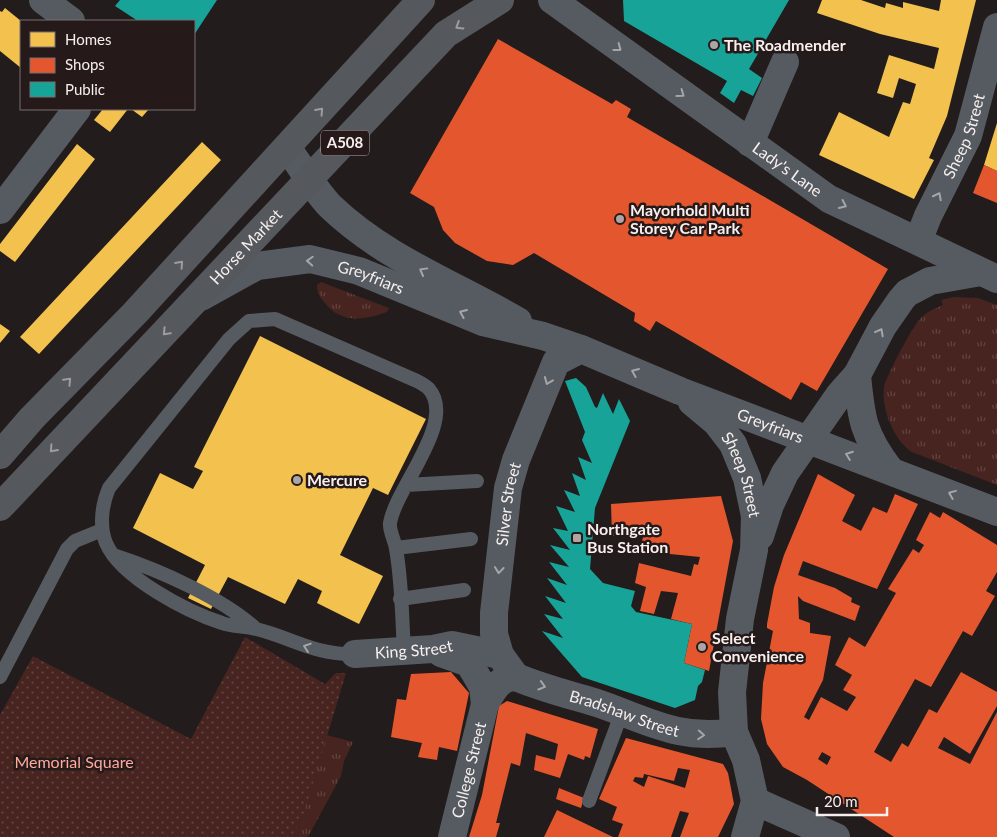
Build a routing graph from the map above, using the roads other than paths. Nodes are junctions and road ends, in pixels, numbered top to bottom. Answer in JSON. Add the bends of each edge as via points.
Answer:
{"nodes":[{"id":1,"x":500,"y":0,"type":"edge"},
{"id":2,"x":552,"y":0,"type":"edge"},
{"id":3,"x":584,"y":0,"type":"edge"},
{"id":4,"x":417,"y":2,"type":"edge"},
{"id":5,"x":997,"y":27,"type":"edge"},
{"id":6,"x":596,"y":31,"type":"junction"},
{"id":7,"x":785,"y":62,"type":"dead end"},
{"id":8,"x":76,"y":110,"type":"edge"},
{"id":9,"x":750,"y":143,"type":"junction"},
{"id":10,"x":287,"y":148,"type":"junction"},
{"id":11,"x":311,"y":180,"type":"junction"},
{"id":12,"x":0,"y":210,"type":"edge"},
{"id":13,"x":918,"y":241,"type":"junction"},
{"id":14,"x":989,"y":276,"type":"edge"},
{"id":15,"x":200,"y":297,"type":"junction"},
{"id":16,"x":543,"y":336,"type":"junction"},
{"id":17,"x":581,"y":349,"type":"junction"},
{"id":18,"x":857,"y":375,"type":"junction"},
{"id":19,"x":680,"y":391,"type":"junction"},
{"id":20,"x":809,"y":440,"type":"junction"},
{"id":21,"x":0,"y":455,"type":"edge"},
{"id":22,"x":890,"y":470,"type":"junction"},
{"id":23,"x":477,"y":481,"type":"dead end"},
{"id":24,"x":406,"y":484,"type":"junction"},
{"id":25,"x":0,"y":507,"type":"edge"},
{"id":26,"x":997,"y":512,"type":"edge"},
{"id":27,"x":102,"y":530,"type":"junction"},
{"id":28,"x":471,"y":539,"type":"dead end"},
{"id":29,"x":396,"y":548,"type":"junction"},
{"id":30,"x":754,"y":550,"type":"junction"},
{"id":31,"x":114,"y":556,"type":"junction"},
{"id":32,"x":464,"y":590,"type":"dead end"},
{"id":33,"x":400,"y":599,"type":"junction"},
{"id":34,"x":256,"y":629,"type":"junction"},
{"id":35,"x":433,"y":649,"type":"junction"},
{"id":36,"x":404,"y":652,"type":"junction"},
{"id":37,"x":354,"y":654,"type":"joint"},
{"id":38,"x":508,"y":666,"type":"junction"},
{"id":39,"x":0,"y":676,"type":"edge"},
{"id":40,"x":485,"y":704,"type":"junction"},
{"id":41,"x":622,"y":712,"type":"junction"},
{"id":42,"x":734,"y":732,"type":"junction"},
{"id":43,"x":589,"y":801,"type":"dead end"},
{"id":44,"x":755,"y":801,"type":"junction"},
{"id":45,"x":452,"y":837,"type":"edge"},
{"id":46,"x":746,"y":837,"type":"edge"},
{"id":47,"x":836,"y":837,"type":"edge"}],
"edges":[{"from":1,"to":11,"type":"highway","name":"Horse Market","number":"A508","one_way":true,"via":[[446,34]]},
{"from":2,"to":6,"type":"street","name":"Lady's Lane"},
{"from":3,"to":6,"type":"street","name":"Lady's Lane","via":[[583,9]]},
{"from":10,"to":4,"type":"highway","number":"A508","one_way":true},
{"from":13,"to":5,"type":"street","name":"Sheep Street","one_way":true,"via":[[968,136]]},
{"from":6,"to":9,"type":"street","name":"Lady's Lane","one_way":true},
{"from":7,"to":9,"type":"street"},
{"from":8,"to":12,"type":"street"},
{"from":9,"to":13,"type":"street","name":"Lady's Lane","one_way":true,"via":[[829,199]]},
{"from":10,"to":11,"type":"street","name":"Greyfriars"},
{"from":21,"to":10,"type":"highway","number":"A508","one_way":true},
{"from":11,"to":15,"type":"highway","name":"Horse Market","number":"A508"},
{"from":16,"to":11,"type":"street","name":"Greyfriars","one_way":true,"via":[[486,302],[380,247],[329,204]]},
{"from":13,"to":14,"type":"street","name":"Lady's Lane"},
{"from":18,"to":14,"type":"street","one_way":true,"via":[[892,311],[907,293],[930,281]]},
{"from":16,"to":15,"type":"street","name":"Greyfriars","one_way":true,"via":[[483,322],[359,271],[310,259],[257,266]]},
{"from":15,"to":25,"type":"highway","name":"Horse Market","number":"A508","one_way":true},
{"from":16,"to":17,"type":"street","name":"Greyfriars"},
{"from":19,"to":17,"type":"street","name":"Greyfriars","one_way":true},
{"from":17,"to":38,"type":"street","name":"Silver Street","one_way":true,"via":[[556,362],[508,488],[494,613],[494,634]]},
{"from":18,"to":20,"type":"street"},
{"from":18,"to":22,"type":"street","via":[[866,432],[874,450]]},
{"from":19,"to":20,"type":"street","name":"Greyfriars"},
{"from":19,"to":30,"type":"street","name":"Sheep Street","via":[[716,422],[732,444],[756,516]]},
{"from":22,"to":20,"type":"street","name":"Greyfriars","one_way":true},
{"from":20,"to":30,"type":"street","name":"Sheep Street","via":[[785,473]]},
{"from":26,"to":22,"type":"street","name":"Greyfriars","one_way":true},
{"from":23,"to":24,"type":"lane"},
{"from":24,"to":27,"type":"lane","via":[[438,416],[429,388],[274,319],[261,318],[249,321],[237,330],[109,488],[104,498]]},
{"from":24,"to":29,"type":"lane","via":[[390,524]]},
{"from":27,"to":31,"type":"lane"},
{"from":27,"to":39,"type":"lane","via":[[75,541],[67,549]]},
{"from":28,"to":29,"type":"lane"},
{"from":29,"to":33,"type":"lane"},
{"from":30,"to":42,"type":"street","name":"Sheep Street","via":[[735,656]]},
{"from":31,"to":34,"type":"lane","via":[[135,562],[221,603]]},
{"from":31,"to":34,"type":"lane","via":[[168,600],[225,624]]},
{"from":32,"to":33,"type":"lane"},
{"from":33,"to":36,"type":"lane"},
{"from":37,"to":34,"type":"lane","one_way":true,"via":[[313,650]]},
{"from":35,"to":36,"type":"street","name":"King Street"},
{"from":35,"to":38,"type":"street","name":"King Street","via":[[452,645]]},
{"from":35,"to":40,"type":"street","name":"College Street","via":[[469,663],[483,687]]},
{"from":36,"to":37,"type":"street","name":"King Street"},
{"from":38,"to":40,"type":"street","name":"College Street","via":[[506,677]]},
{"from":38,"to":41,"type":"street","name":"Bradshaw Street","one_way":true},
{"from":40,"to":45,"type":"street","name":"College Street"},
{"from":41,"to":42,"type":"street","name":"Bradshaw Street","one_way":true,"via":[[668,730],[692,735]]},
{"from":41,"to":43,"type":"lane"},
{"from":42,"to":44,"type":"street","name":"Sheep Street","via":[[746,760]]},
{"from":44,"to":46,"type":"street"},
{"from":44,"to":47,"type":"street"}]}
